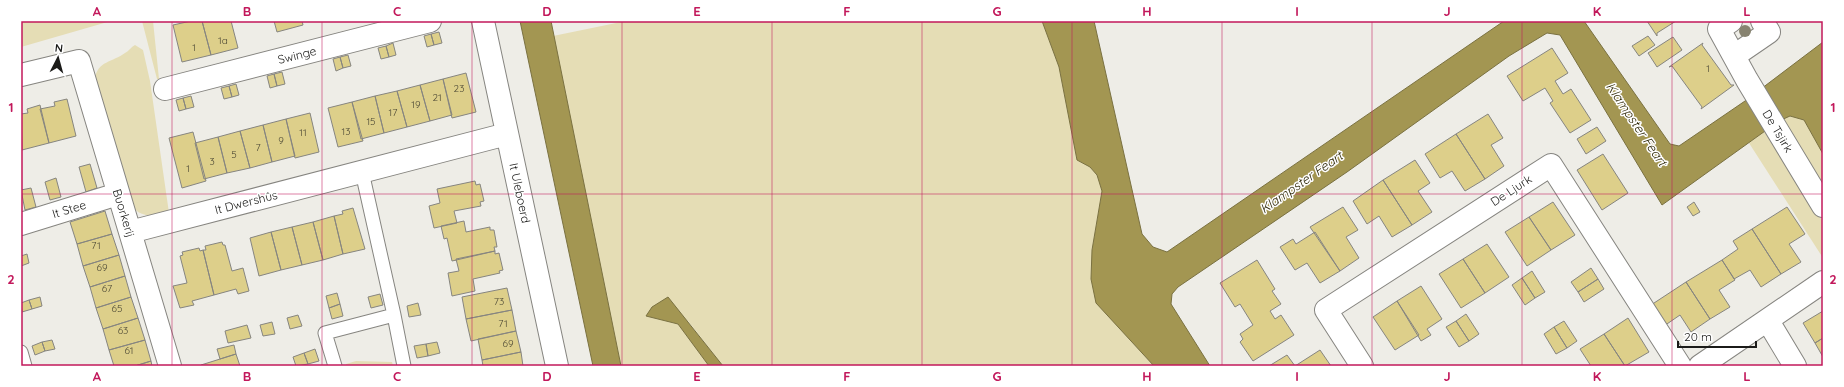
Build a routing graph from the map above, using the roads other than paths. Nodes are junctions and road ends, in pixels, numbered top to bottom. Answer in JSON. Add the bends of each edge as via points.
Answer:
{"nodes":[{"id":1,"x":430,"y":21,"type":"edge"},
{"id":2,"x":483,"y":21,"type":"edge"},
{"id":3,"x":1731,"y":21,"type":"edge"},
{"id":4,"x":1762,"y":21,"type":"edge"},
{"id":5,"x":1734,"y":56,"type":"junction"},
{"id":6,"x":21,"y":75,"type":"edge"},
{"id":7,"x":165,"y":89,"type":"dead end"},
{"id":8,"x":507,"y":134,"type":"junction"},
{"id":9,"x":362,"y":172,"type":"junction"},
{"id":10,"x":118,"y":194,"type":"junction"},
{"id":11,"x":1823,"y":206,"type":"edge"},
{"id":12,"x":21,"y":224,"type":"edge"},
{"id":13,"x":130,"y":232,"type":"junction"},
{"id":14,"x":1823,"y":282,"type":"edge"},
{"id":15,"x":394,"y":315,"type":"junction"},
{"id":16,"x":1768,"y":321,"type":"junction"},
{"id":17,"x":21,"y":352,"type":"edge"},
{"id":18,"x":25,"y":366,"type":"edge"},
{"id":19,"x":170,"y":366,"type":"edge"},
{"id":20,"x":335,"y":366,"type":"edge"},
{"id":21,"x":404,"y":366,"type":"edge"},
{"id":22,"x":557,"y":366,"type":"edge"},
{"id":23,"x":1362,"y":366,"type":"edge"},
{"id":24,"x":1680,"y":366,"type":"edge"},
{"id":25,"x":1700,"y":366,"type":"edge"},
{"id":26,"x":1795,"y":366,"type":"edge"}],
"edges":[{"from":1,"to":7,"type":"street","name":"Swinge"},
{"from":2,"to":8,"type":"street","name":"It Uleboerd"},
{"from":3,"to":5,"type":"street","name":"De Tsjirk","via":[[1719,29]]},
{"from":4,"to":5,"type":"street","via":[[1769,32]]},
{"from":5,"to":11,"type":"street","name":"De Tsjirk"},
{"from":6,"to":10,"type":"street","name":"Buorkerij","via":[[79,61]]},
{"from":8,"to":9,"type":"street","name":"It Dwershûs"},
{"from":8,"to":22,"type":"street","name":"It Uleboerd"},
{"from":9,"to":13,"type":"street","name":"It Dwershûs"},
{"from":9,"to":15,"type":"lane"},
{"from":10,"to":12,"type":"street","name":"It Stee"},
{"from":10,"to":13,"type":"street","name":"Buorkerij"},
{"from":13,"to":19,"type":"street","name":"Buorkerij"},
{"from":14,"to":16,"type":"street"},
{"from":15,"to":20,"type":"lane","via":[[325,333]]},
{"from":15,"to":21,"type":"lane"},
{"from":16,"to":25,"type":"street"},
{"from":16,"to":26,"type":"street"},
{"from":17,"to":18,"type":"lane"},
{"from":23,"to":24,"type":"street","name":"De Ljurk","via":[[1326,310],[1551,165]]}]}
